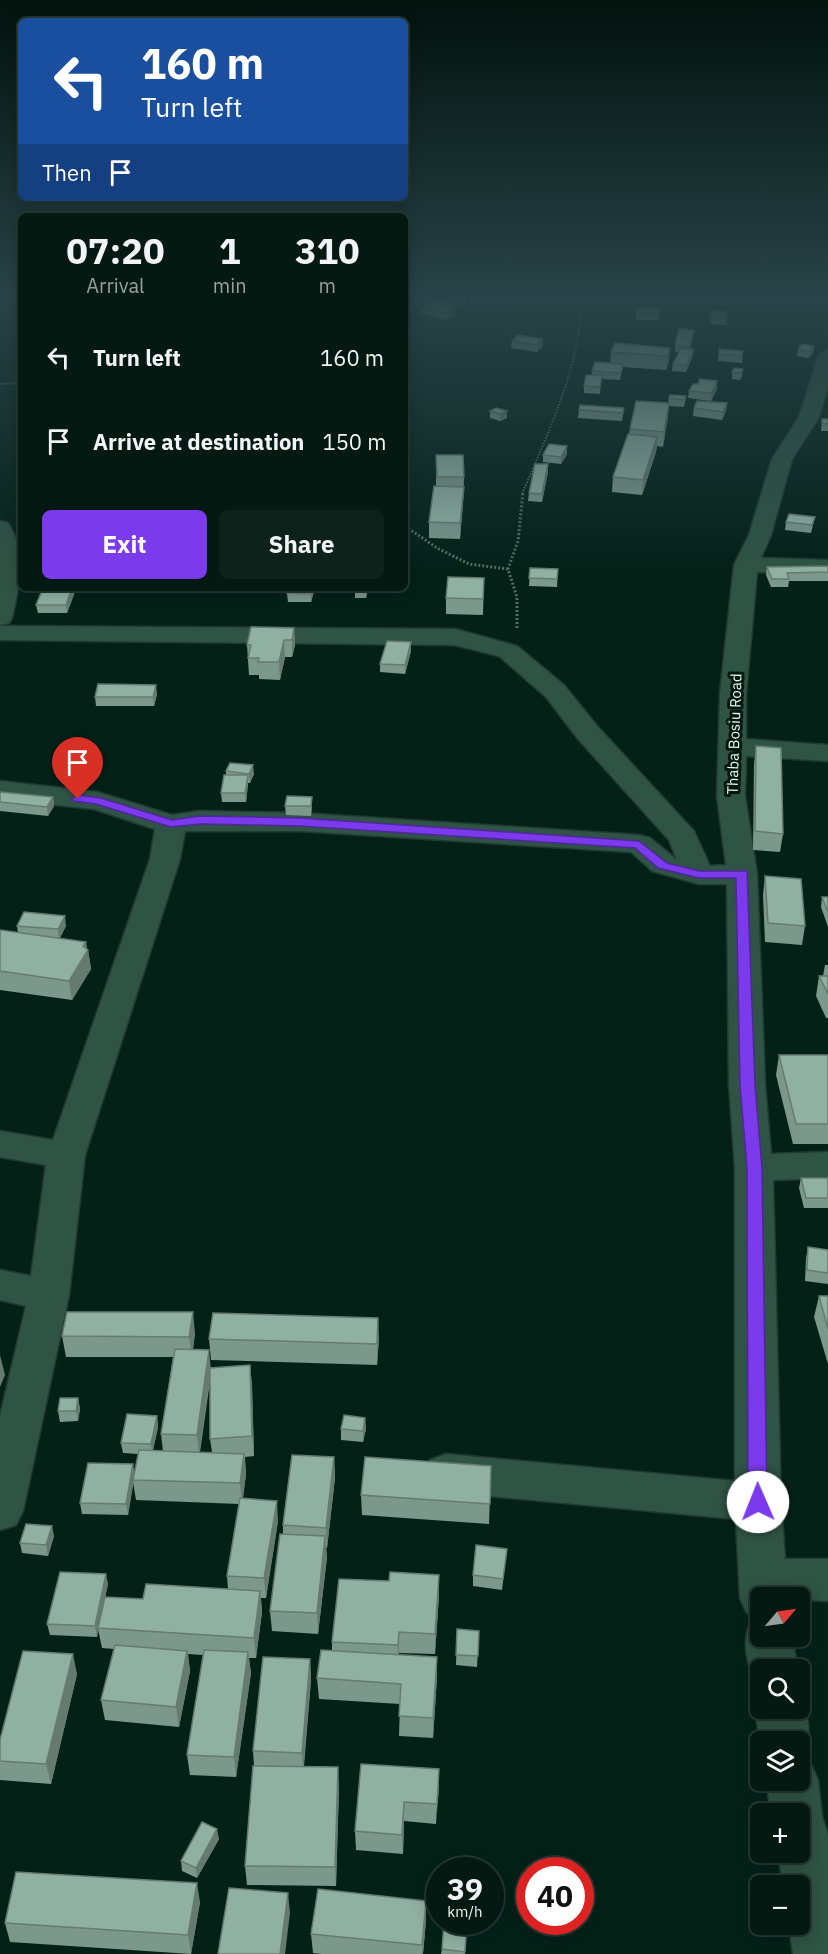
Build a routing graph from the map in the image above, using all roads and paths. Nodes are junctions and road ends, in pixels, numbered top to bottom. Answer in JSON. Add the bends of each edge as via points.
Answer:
{"nodes":[{"id":1,"x":565,"y":388,"type":"edge"},
{"id":2,"x":818,"y":388,"type":"edge"},
{"id":3,"x":0,"y":528,"type":"edge"},
{"id":4,"x":408,"y":528,"type":"edge"},
{"id":5,"x":746,"y":565,"type":"junction"},
{"id":6,"x":828,"y":567,"type":"edge"},
{"id":7,"x":508,"y":570,"type":"junction"},
{"id":8,"x":0,"y":618,"type":"edge"},
{"id":9,"x":0,"y":633,"type":"edge"},
{"id":10,"x":508,"y":651,"type":"junction"},
{"id":11,"x":732,"y":747,"type":"junction"},
{"id":12,"x":828,"y":753,"type":"edge"},
{"id":13,"x":0,"y":790,"type":"edge"},
{"id":14,"x":171,"y":824,"type":"junction"},
{"id":15,"x":742,"y":874,"type":"junction"},
{"id":16,"x":699,"y":875,"type":"junction"},
{"id":17,"x":0,"y":1144,"type":"edge"},
{"id":18,"x":66,"y":1155,"type":"junction"},
{"id":19,"x":828,"y":1165,"type":"edge"},
{"id":20,"x":754,"y":1168,"type":"junction"},
{"id":21,"x":0,"y":1285,"type":"edge"},
{"id":22,"x":49,"y":1295,"type":"junction"},
{"id":23,"x":409,"y":1470,"type":"edge"},
{"id":24,"x":758,"y":1502,"type":"junction"},
{"id":25,"x":0,"y":1511,"type":"edge"},
{"id":26,"x":828,"y":1580,"type":"edge"},
{"id":27,"x":763,"y":1587,"type":"edge"},
{"id":28,"x":771,"y":1587,"type":"edge"},
{"id":29,"x":806,"y":1863,"type":"edge"},
{"id":30,"x":821,"y":1954,"type":"edge"}],
"edges":[{"from":1,"to":7,"type":"path","via":[[522,494],[518,541]]},
{"from":2,"to":5,"type":"street","name":"Thaba Bosiu Road","via":[[809,417],[782,459],[760,535]]},
{"from":3,"to":8,"type":"street","via":[[11,571]]},
{"from":4,"to":7,"type":"path","via":[[468,564]]},
{"from":5,"to":6,"type":"street"},
{"from":5,"to":11,"type":"street","name":"Thaba Bosiu Road","via":[[733,694]]},
{"from":7,"to":10,"type":"path","via":[[517,597],[518,626]]},
{"from":9,"to":10,"type":"street","via":[[455,637]]},
{"from":10,"to":16,"type":"street","via":[[555,691],[588,733],[668,818],[683,837]]},
{"from":11,"to":12,"type":"street"},
{"from":11,"to":15,"type":"street","name":"Thaba Bosiu Road","via":[[731,796]]},
{"from":13,"to":14,"type":"street","via":[[97,801]]},
{"from":14,"to":16,"type":"street","via":[[200,820],[300,822],[639,844],[663,865]]},
{"from":14,"to":18,"type":"street","via":[[165,859]]},
{"from":15,"to":16,"type":"street"},
{"from":15,"to":20,"type":"street","name":"Thaba Bosiu Road","via":[[747,1085]]},
{"from":17,"to":18,"type":"street"},
{"from":18,"to":22,"type":"street"},
{"from":19,"to":20,"type":"street"},
{"from":20,"to":24,"type":"street","name":"Thaba Bosiu Road"},
{"from":21,"to":22,"type":"street"},
{"from":22,"to":25,"type":"street"},
{"from":23,"to":24,"type":"street"},
{"from":24,"to":27,"type":"street","name":"Thaba Bosiu Road"},
{"from":26,"to":28,"type":"street"},
{"from":29,"to":30,"type":"street"}]}
